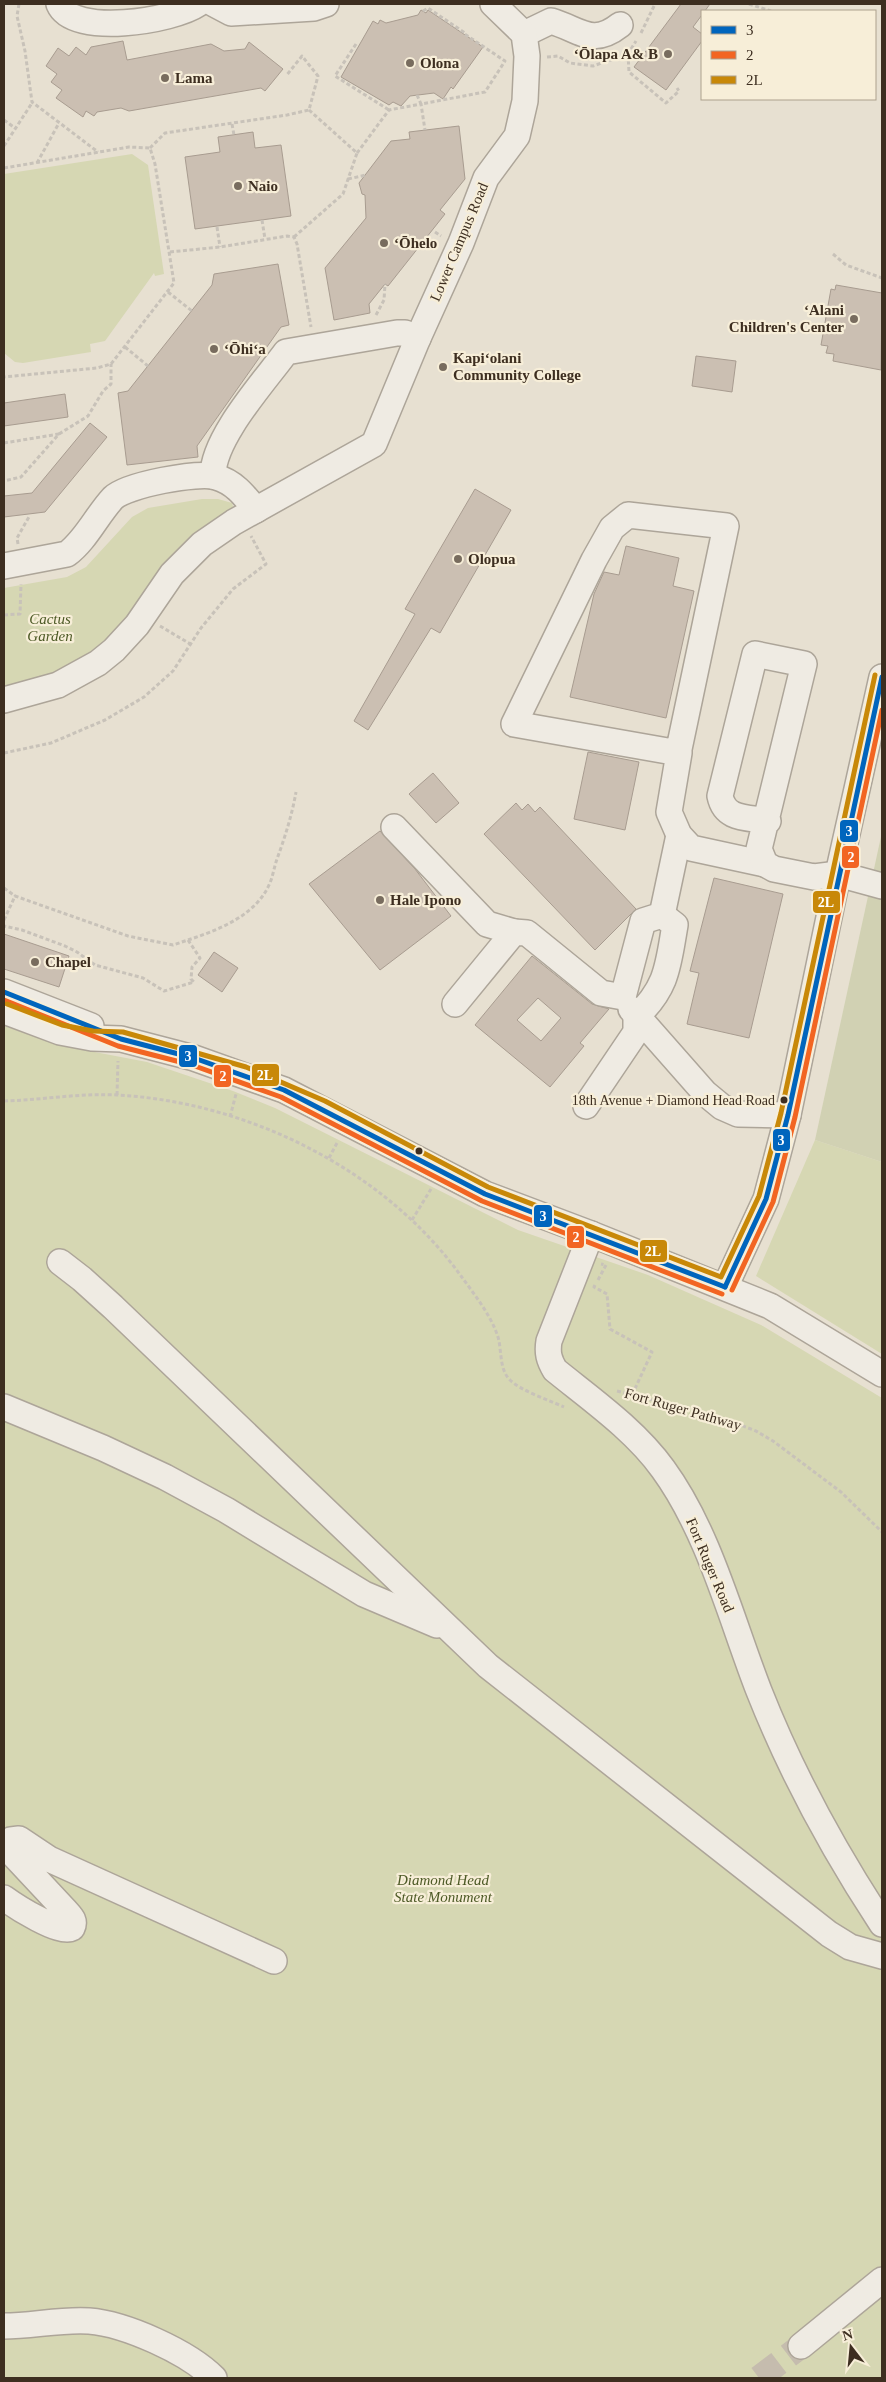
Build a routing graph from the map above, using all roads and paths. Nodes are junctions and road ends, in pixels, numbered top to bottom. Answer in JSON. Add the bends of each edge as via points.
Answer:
{"nodes":[{"id":1,"x":20,"y":4,"type":"edge"},
{"id":2,"x":59,"y":4,"type":"edge"},
{"id":3,"x":198,"y":4,"type":"edge"},
{"id":4,"x":214,"y":4,"type":"edge"},
{"id":5,"x":326,"y":4,"type":"edge"},
{"id":6,"x":493,"y":4,"type":"edge"},
{"id":7,"x":749,"y":4,"type":"edge"},
{"id":8,"x":768,"y":10,"type":"edge"},
{"id":9,"x":423,"y":11,"type":"dead end"},
{"id":10,"x":620,"y":25,"type":"dead end"},
{"id":11,"x":524,"y":34,"type":"junction"},
{"id":12,"x":356,"y":44,"type":"dead end"},
{"id":13,"x":628,"y":54,"type":"dead end"},
{"id":14,"x":286,"y":76,"type":"dead end"},
{"id":15,"x":677,"y":88,"type":"dead end"},
{"id":16,"x":417,"y":95,"type":"dead end"},
{"id":17,"x":32,"y":102,"type":"junction"},
{"id":18,"x":421,"y":104,"type":"junction"},
{"id":19,"x":309,"y":110,"type":"junction"},
{"id":20,"x":389,"y":110,"type":"junction"},
{"id":21,"x":4,"y":120,"type":"edge"},
{"id":22,"x":60,"y":123,"type":"junction"},
{"id":23,"x":232,"y":124,"type":"junction"},
{"id":24,"x":15,"y":128,"type":"junction"},
{"id":25,"x":426,"y":130,"type":"dead end"},
{"id":26,"x":234,"y":135,"type":"dead end"},
{"id":27,"x":4,"y":146,"type":"edge"},
{"id":28,"x":150,"y":148,"type":"junction"},
{"id":29,"x":98,"y":152,"type":"junction"},
{"id":30,"x":357,"y":153,"type":"junction"},
{"id":31,"x":37,"y":162,"type":"junction"},
{"id":32,"x":4,"y":168,"type":"edge"},
{"id":33,"x":366,"y":175,"type":"dead end"},
{"id":34,"x":348,"y":180,"type":"junction"},
{"id":35,"x":262,"y":220,"type":"dead end"},
{"id":36,"x":217,"y":227,"type":"dead end"},
{"id":37,"x":294,"y":237,"type":"junction"},
{"id":38,"x":265,"y":240,"type":"junction"},
{"id":39,"x":220,"y":247,"type":"junction"},
{"id":40,"x":170,"y":252,"type":"junction"},
{"id":41,"x":832,"y":254,"type":"dead end"},
{"id":42,"x":882,"y":278,"type":"edge"},
{"id":43,"x":385,"y":284,"type":"dead end"},
{"id":44,"x":168,"y":292,"type":"junction"},
{"id":45,"x":192,"y":311,"type":"dead end"},
{"id":46,"x":377,"y":323,"type":"dead end"},
{"id":47,"x":312,"y":333,"type":"dead end"},
{"id":48,"x":418,"y":338,"type":"junction"},
{"id":49,"x":125,"y":347,"type":"junction"},
{"id":50,"x":111,"y":364,"type":"junction"},
{"id":51,"x":148,"y":366,"type":"dead end"},
{"id":52,"x":4,"y":377,"type":"edge"},
{"id":53,"x":59,"y":434,"type":"junction"},
{"id":54,"x":4,"y":443,"type":"edge"},
{"id":55,"x":213,"y":476,"type":"junction"},
{"id":56,"x":4,"y":481,"type":"edge"},
{"id":57,"x":30,"y":515,"type":"dead end"},
{"id":58,"x":252,"y":522,"type":"junction"},
{"id":59,"x":15,"y":571,"type":"edge"},
{"id":60,"x":4,"y":615,"type":"edge"},
{"id":61,"x":161,"y":626,"type":"dead end"},
{"id":62,"x":192,"y":645,"type":"junction"},
{"id":63,"x":882,"y":678,"type":"edge"},
{"id":64,"x":4,"y":700,"type":"edge"},
{"id":65,"x":4,"y":753,"type":"edge"},
{"id":66,"x":678,"y":754,"type":"junction"},
{"id":67,"x":296,"y":792,"type":"dead end"},
{"id":68,"x":768,"y":821,"type":"junction"},
{"id":69,"x":394,"y":827,"type":"dead end"},
{"id":70,"x":679,"y":835,"type":"junction"},
{"id":71,"x":765,"y":864,"type":"junction"},
{"id":72,"x":838,"y":874,"type":"junction"},
{"id":73,"x":882,"y":886,"type":"edge"},
{"id":74,"x":4,"y":888,"type":"edge"},
{"id":75,"x":15,"y":896,"type":"junction"},
{"id":76,"x":662,"y":915,"type":"junction"},
{"id":77,"x":4,"y":920,"type":"edge"},
{"id":78,"x":4,"y":926,"type":"edge"},
{"id":79,"x":514,"y":932,"type":"junction"},
{"id":80,"x":188,"y":940,"type":"junction"},
{"id":81,"x":4,"y":992,"type":"edge"},
{"id":82,"x":455,"y":1004,"type":"dead end"},
{"id":83,"x":630,"y":1007,"type":"junction"},
{"id":84,"x":4,"y":1011,"type":"edge"},
{"id":85,"x":120,"y":1050,"type":"junction"},
{"id":86,"x":117,"y":1095,"type":"junction"},
{"id":87,"x":4,"y":1101,"type":"edge"},
{"id":88,"x":234,"y":1103,"type":"dead end"},
{"id":89,"x":586,"y":1106,"type":"dead end"},
{"id":90,"x":788,"y":1115,"type":"junction"},
{"id":91,"x":230,"y":1117,"type":"junction"},
{"id":92,"x":336,"y":1144,"type":"dead end"},
{"id":93,"x":329,"y":1158,"type":"junction"},
{"id":94,"x":427,"y":1196,"type":"dead end"},
{"id":95,"x":412,"y":1220,"type":"junction"},
{"id":96,"x":591,"y":1234,"type":"junction"},
{"id":97,"x":581,"y":1257,"type":"junction"},
{"id":98,"x":60,"y":1262,"type":"dead end"},
{"id":99,"x":726,"y":1287,"type":"junction"},
{"id":100,"x":882,"y":1374,"type":"edge"},
{"id":101,"x":615,"y":1390,"type":"dead end"},
{"id":102,"x":632,"y":1395,"type":"junction"},
{"id":103,"x":4,"y":1407,"type":"edge"},
{"id":104,"x":570,"y":1407,"type":"dead end"},
{"id":105,"x":882,"y":1532,"type":"edge"},
{"id":106,"x":446,"y":1628,"type":"junction"},
{"id":107,"x":4,"y":1898,"type":"edge"},
{"id":108,"x":882,"y":1924,"type":"edge"},
{"id":109,"x":882,"y":1956,"type":"edge"},
{"id":110,"x":274,"y":1961,"type":"dead end"},
{"id":111,"x":882,"y":2280,"type":"edge"},
{"id":112,"x":4,"y":2326,"type":"edge"},
{"id":113,"x":801,"y":2346,"type":"tunnel mouth"},
{"id":114,"x":214,"y":2378,"type":"edge"}],
"edges":[{"from":1,"to":17,"type":"path","via":[[17,16]]},
{"from":2,"to":3,"type":"street","via":[[64,12],[75,18],[124,23],[180,13]]},
{"from":4,"to":5,"type":"street","via":[[231,13],[314,8]]},
{"from":6,"to":11,"type":"street"},
{"from":7,"to":8,"type":"path"},
{"from":9,"to":18,"type":"path","via":[[428,8],[505,61],[485,92]]},
{"from":10,"to":11,"type":"street","via":[[599,37],[551,21]]},
{"from":11,"to":48,"type":"street","name":"Lower Campus Road","via":[[528,56],[525,101],[517,136],[486,178]]},
{"from":12,"to":20,"type":"path","via":[[335,76]]},
{"from":13,"to":15,"type":"path","via":[[629,72],[666,103],[679,90]]},
{"from":14,"to":19,"type":"path","via":[[302,56],[318,76]]},
{"from":16,"to":18,"type":"path"},
{"from":17,"to":22,"type":"path"},
{"from":17,"to":24,"type":"path"},
{"from":18,"to":20,"type":"path"},
{"from":18,"to":25,"type":"path"},
{"from":19,"to":23,"type":"path"},
{"from":19,"to":30,"type":"path"},
{"from":20,"to":30,"type":"path"},
{"from":21,"to":24,"type":"path"},
{"from":22,"to":29,"type":"path"},
{"from":22,"to":31,"type":"path"},
{"from":23,"to":26,"type":"path"},
{"from":23,"to":28,"type":"path","via":[[165,133]]},
{"from":24,"to":27,"type":"path"},
{"from":28,"to":29,"type":"path","via":[[129,147]]},
{"from":28,"to":40,"type":"path"},
{"from":29,"to":31,"type":"path"},
{"from":30,"to":34,"type":"path"},
{"from":31,"to":32,"type":"path"},
{"from":33,"to":34,"type":"path"},
{"from":34,"to":37,"type":"path","via":[[343,194]]},
{"from":35,"to":38,"type":"path"},
{"from":36,"to":39,"type":"path"},
{"from":37,"to":38,"type":"path"},
{"from":37,"to":47,"type":"path","via":[[298,244]]},
{"from":38,"to":39,"type":"path"},
{"from":39,"to":40,"type":"path"},
{"from":40,"to":44,"type":"path","via":[[174,283]]},
{"from":41,"to":42,"type":"path","via":[[846,266]]},
{"from":43,"to":46,"type":"path","via":[[384,300],[376,312]]},
{"from":44,"to":45,"type":"path"},
{"from":44,"to":49,"type":"path"},
{"from":48,"to":55,"type":"street","via":[[397,333],[286,352],[222,440],[214,460]]},
{"from":48,"to":58,"type":"street","name":"Lower Campus Road","via":[[374,444]]},
{"from":49,"to":50,"type":"path"},
{"from":49,"to":51,"type":"path"},
{"from":50,"to":52,"type":"path"},
{"from":50,"to":53,"type":"path","via":[[111,384],[88,416]]},
{"from":53,"to":54,"type":"path"},
{"from":53,"to":56,"type":"path","via":[[21,477]]},
{"from":55,"to":58,"type":"street","via":[[234,486]]},
{"from":55,"to":59,"type":"street","via":[[145,484],[124,491],[114,497],[67,554]]},
{"from":57,"to":59,"type":"path","via":[[17,538]]},
{"from":58,"to":62,"type":"path","via":[[266,564],[233,588],[201,628]]},
{"from":58,"to":64,"type":"street","name":"Lower Campus Road","via":[[216,534],[187,557],[137,625],[98,663],[58,685]]},
{"from":59,"to":60,"type":"path","via":[[20,614]]},
{"from":61,"to":62,"type":"path"},
{"from":62,"to":65,"type":"path","via":[[173,671],[144,697],[105,720],[51,743]]},
{"from":63,"to":72,"type":"street"},
{"from":66,"to":66,"type":"street","via":[[726,526],[628,515],[612,528],[594,560],[514,724]]},
{"from":66,"to":70,"type":"street","via":[[669,812]]},
{"from":67,"to":80,"type":"path","via":[[269,885],[244,914],[226,926]]},
{"from":68,"to":68,"type":"street","via":[[804,664],[755,654],[720,796],[722,807],[731,814]]},
{"from":68,"to":71,"type":"street","via":[[759,849]]},
{"from":69,"to":79,"type":"street","via":[[487,924]]},
{"from":70,"to":71,"type":"street","via":[[691,848]]},
{"from":70,"to":76,"type":"street"},
{"from":71,"to":72,"type":"street","via":[[814,878]]},
{"from":72,"to":73,"type":"street"},
{"from":72,"to":90,"type":"street"},
{"from":74,"to":75,"type":"path"},
{"from":75,"to":77,"type":"path"},
{"from":75,"to":80,"type":"path","via":[[128,936],[173,946]]},
{"from":76,"to":83,"type":"street","via":[[643,921]]},
{"from":76,"to":83,"type":"street","via":[[675,925],[666,978],[650,1004]]},
{"from":78,"to":80,"type":"path","via":[[65,946],[95,966],[142,978],[164,991],[194,982],[192,967],[200,958]]},
{"from":79,"to":82,"type":"street"},
{"from":79,"to":83,"type":"street","via":[[527,933],[601,993]]},
{"from":81,"to":85,"type":"street"},
{"from":83,"to":89,"type":"street","via":[[636,1032]]},
{"from":83,"to":90,"type":"street","via":[[705,1093],[722,1107],[738,1114]]},
{"from":84,"to":85,"type":"street"},
{"from":85,"to":86,"type":"path"},
{"from":85,"to":96,"type":"street","via":[[194,1058],[284,1090],[485,1194]]},
{"from":86,"to":87,"type":"path","via":[[75,1094]]},
{"from":86,"to":91,"type":"path","via":[[182,1105]]},
{"from":88,"to":91,"type":"path"},
{"from":90,"to":99,"type":"street","via":[[766,1199]]},
{"from":91,"to":93,"type":"path"},
{"from":92,"to":93,"type":"path"},
{"from":93,"to":95,"type":"path"},
{"from":94,"to":95,"type":"path"},
{"from":95,"to":104,"type":"path","via":[[475,1296],[495,1330],[508,1378],[564,1407]]},
{"from":96,"to":97,"type":"street","name":"Fort Ruger Road"},
{"from":96,"to":99,"type":"street"},
{"from":97,"to":102,"type":"path","via":[[606,1266],[594,1287],[607,1294],[610,1329],[652,1352]]},
{"from":97,"to":108,"type":"street","name":"Fort Ruger Road","via":[[549,1341],[551,1364],[640,1443],[664,1471],[716,1572],[776,1731],[835,1847]]},
{"from":98,"to":106,"type":"street","via":[[120,1314]]},
{"from":99,"to":100,"type":"street","via":[[783,1312]]},
{"from":101,"to":102,"type":"path","name":"Fort Ruger Pathway"},
{"from":102,"to":105,"type":"path","name":"Fort Ruger Pathway","via":[[717,1416],[756,1431],[841,1492]]},
{"from":103,"to":106,"type":"street","via":[[165,1477],[364,1594]]},
{"from":106,"to":109,"type":"street","via":[[488,1666],[829,1934],[850,1947]]},
{"from":107,"to":110,"type":"street","via":[[64,1930],[74,1924],[9,1850],[8,1843],[19,1839],[49,1859]]},
{"from":111,"to":113,"type":"street"},
{"from":112,"to":114,"type":"street","via":[[89,2321],[115,2326],[179,2351]]}]}
